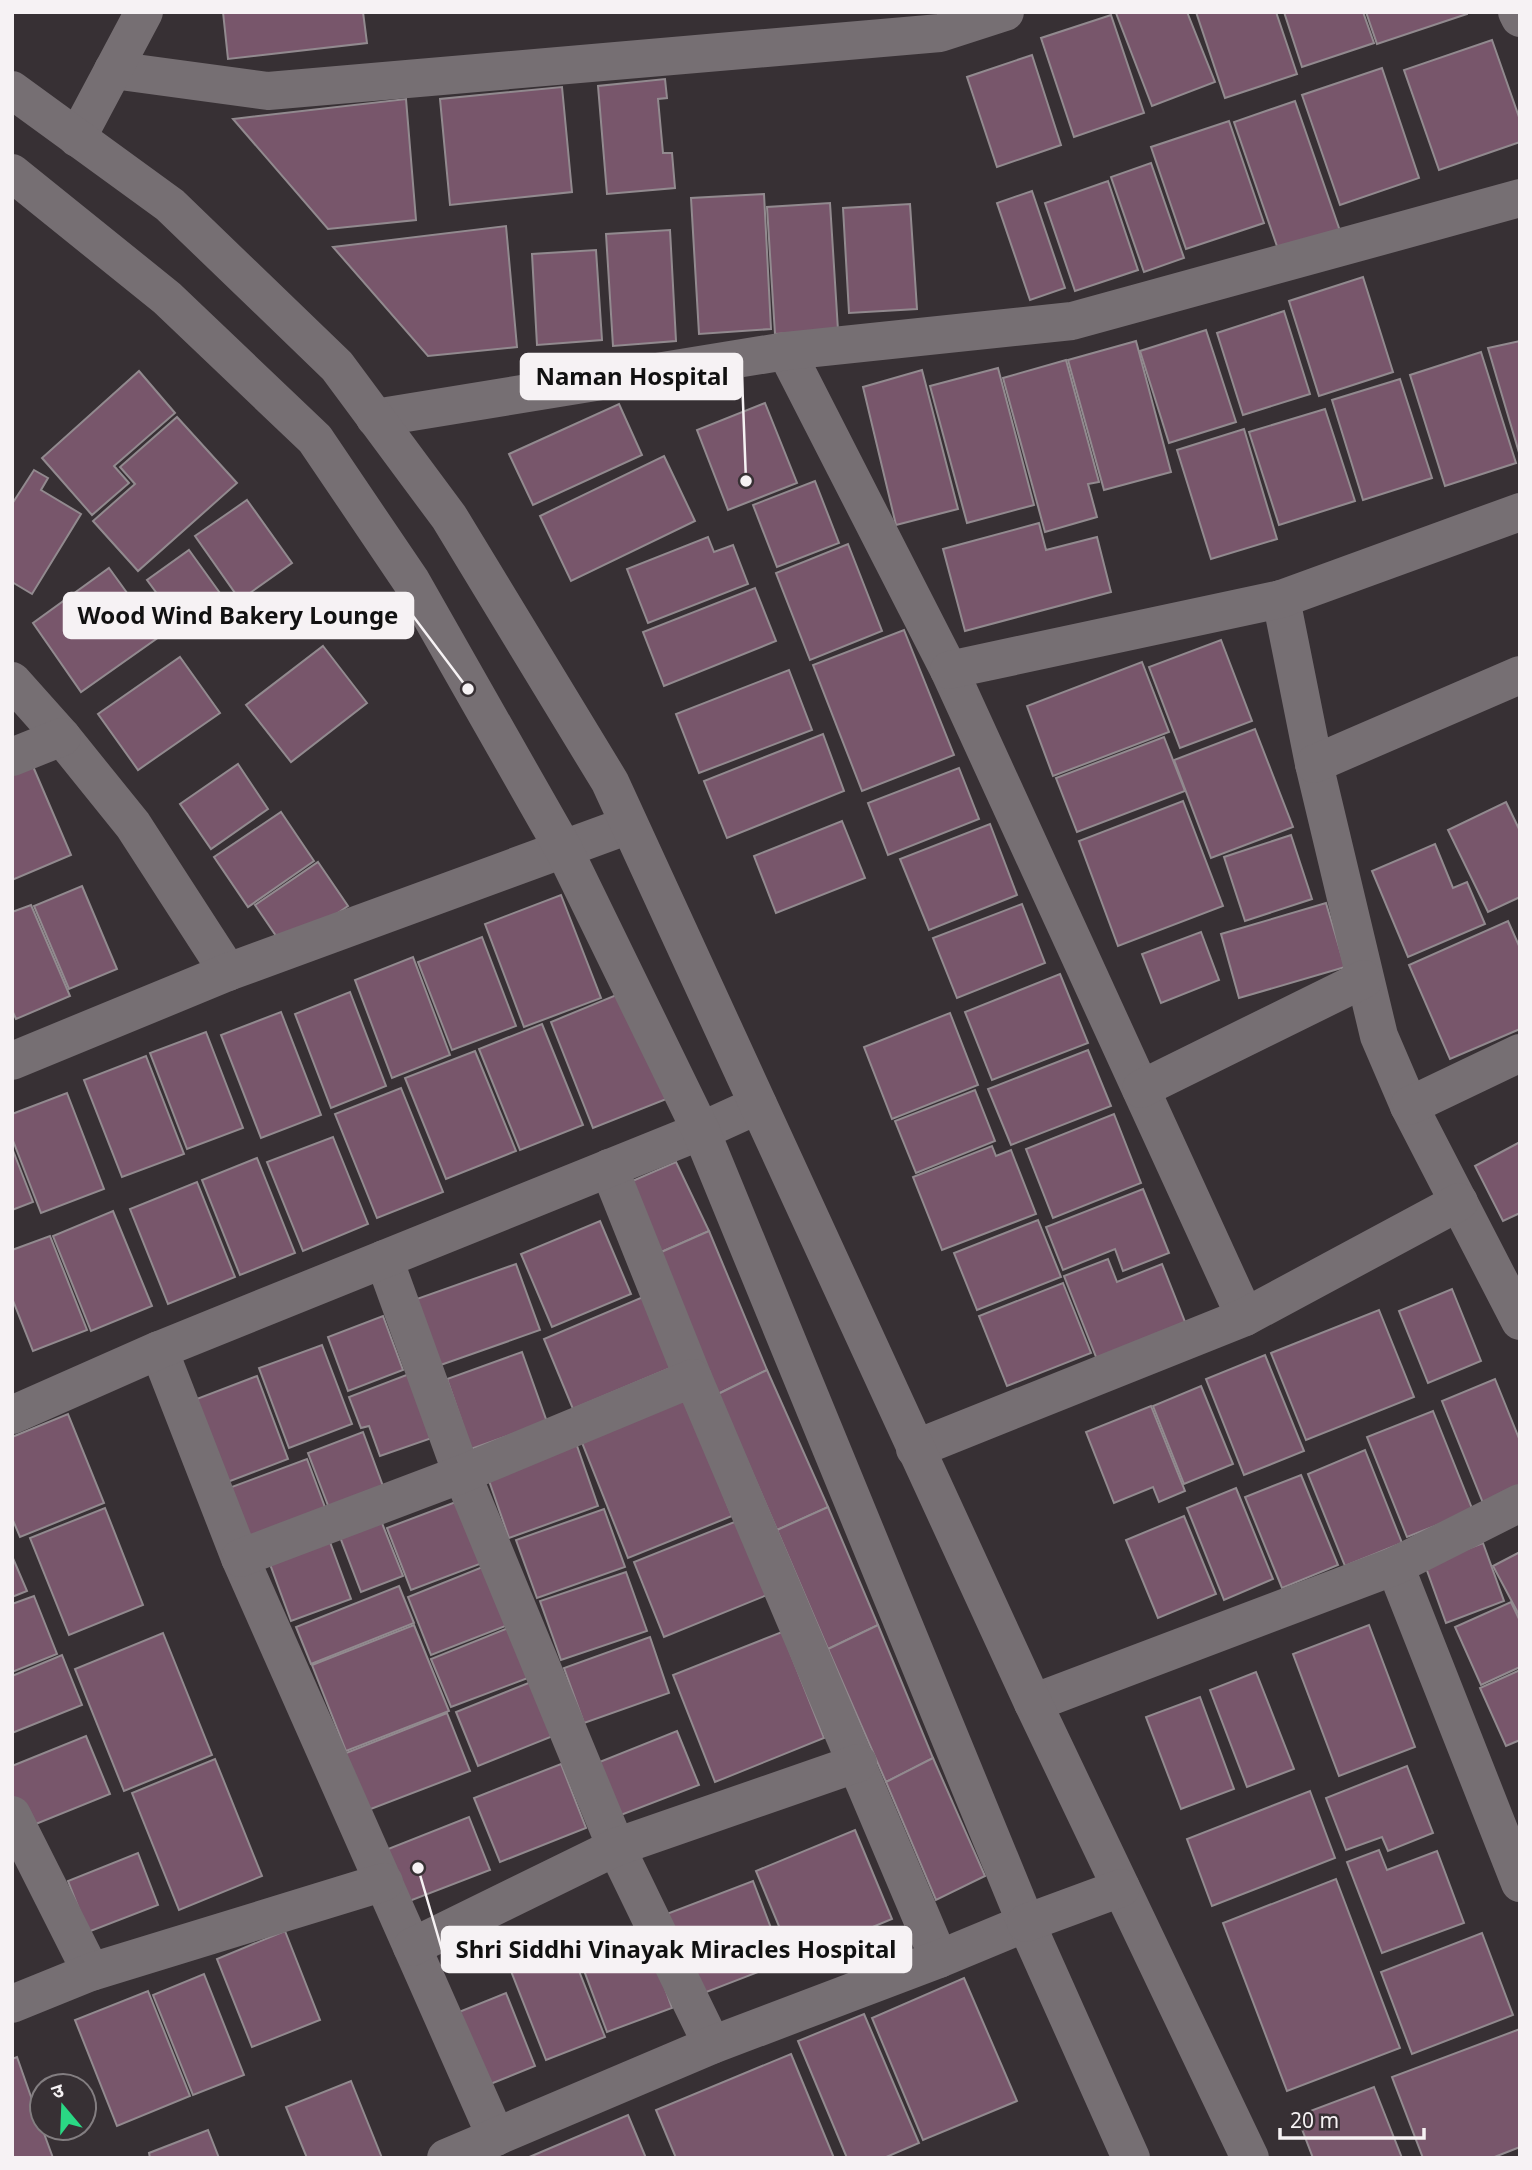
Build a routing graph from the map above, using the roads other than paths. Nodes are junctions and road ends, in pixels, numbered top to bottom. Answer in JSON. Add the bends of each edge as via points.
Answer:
{"nodes":[{"id":1,"x":144,"y":12,"type":"edge"},
{"id":2,"x":1005,"y":12,"type":"edge"},
{"id":3,"x":1517,"y":12,"type":"edge"},
{"id":4,"x":1520,"y":18,"type":"edge"},
{"id":5,"x":937,"y":22,"type":"edge"},
{"id":6,"x":113,"y":70,"type":"junction"},
{"id":7,"x":12,"y":90,"type":"edge"},
{"id":8,"x":77,"y":138,"type":"junction"},
{"id":9,"x":12,"y":173,"type":"edge"},
{"id":10,"x":1520,"y":198,"type":"edge"},
{"id":11,"x":786,"y":351,"type":"junction"},
{"id":12,"x":375,"y":418,"type":"junction"},
{"id":13,"x":1520,"y":512,"type":"edge"},
{"id":14,"x":1281,"y":599,"type":"junction"},
{"id":15,"x":949,"y":670,"type":"junction"},
{"id":16,"x":1520,"y":675,"type":"edge"},
{"id":17,"x":12,"y":681,"type":"edge"},
{"id":18,"x":62,"y":737,"type":"junction"},
{"id":19,"x":12,"y":757,"type":"edge"},
{"id":20,"x":1314,"y":764,"type":"junction"},
{"id":21,"x":629,"y":825,"type":"junction"},
{"id":22,"x":564,"y":850,"type":"junction"},
{"id":23,"x":228,"y":972,"type":"junction"},
{"id":24,"x":1364,"y":979,"type":"junction"},
{"id":25,"x":1520,"y":1053,"type":"edge"},
{"id":26,"x":12,"y":1061,"type":"edge"},
{"id":27,"x":1141,"y":1089,"type":"junction"},
{"id":28,"x":758,"y":1105,"type":"junction"},
{"id":29,"x":1409,"y":1106,"type":"junction"},
{"id":30,"x":701,"y":1131,"type":"junction"},
{"id":31,"x":609,"y":1168,"type":"junction"},
{"id":32,"x":1458,"y":1202,"type":"junction"},
{"id":33,"x":384,"y":1259,"type":"junction"},
{"id":34,"x":1245,"y":1317,"type":"junction"},
{"id":35,"x":1520,"y":1321,"type":"edge"},
{"id":36,"x":159,"y":1350,"type":"junction"},
{"id":37,"x":693,"y":1378,"type":"junction"},
{"id":38,"x":12,"y":1415,"type":"edge"},
{"id":39,"x":915,"y":1449,"type":"junction"},
{"id":40,"x":462,"y":1474,"type":"junction"},
{"id":41,"x":1520,"y":1503,"type":"edge"},
{"id":42,"x":240,"y":1558,"type":"junction"},
{"id":43,"x":1395,"y":1566,"type":"junction"},
{"id":44,"x":1033,"y":1703,"type":"junction"},
{"id":45,"x":858,"y":1763,"type":"junction"},
{"id":46,"x":12,"y":1815,"type":"edge"},
{"id":47,"x":616,"y":1847,"type":"junction"},
{"id":48,"x":384,"y":1882,"type":"junction"},
{"id":49,"x":1520,"y":1883,"type":"edge"},
{"id":50,"x":1121,"y":1888,"type":"junction"},
{"id":51,"x":1026,"y":1923,"type":"junction"},
{"id":52,"x":411,"y":1947,"type":"junction"},
{"id":53,"x":939,"y":1959,"type":"junction"},
{"id":54,"x":91,"y":1972,"type":"junction"},
{"id":55,"x":12,"y":2004,"type":"edge"},
{"id":56,"x":712,"y":2045,"type":"junction"},
{"id":57,"x":496,"y":2137,"type":"junction"},
{"id":58,"x":446,"y":2158,"type":"edge"},
{"id":59,"x":1131,"y":2158,"type":"edge"},
{"id":60,"x":1250,"y":2158,"type":"edge"}],
"edges":[{"from":1,"to":6,"type":"street"},
{"from":2,"to":5,"type":"street"},
{"from":3,"to":4,"type":"street"},
{"from":5,"to":6,"type":"street","via":[[268,91]]},
{"from":6,"to":8,"type":"street"},
{"from":7,"to":8,"type":"street"},
{"from":8,"to":12,"type":"street","via":[[170,205],[337,366]]},
{"from":9,"to":22,"type":"street","via":[[167,298],[315,439],[411,581]]},
{"from":10,"to":11,"type":"street","via":[[1072,321]]},
{"from":11,"to":12,"type":"street"},
{"from":11,"to":15,"type":"street"},
{"from":12,"to":21,"type":"street","via":[[449,517],[610,782]]},
{"from":13,"to":14,"type":"street"},
{"from":14,"to":15,"type":"street"},
{"from":14,"to":20,"type":"street"},
{"from":15,"to":27,"type":"street"},
{"from":16,"to":20,"type":"street"},
{"from":17,"to":18,"type":"street"},
{"from":18,"to":19,"type":"street"},
{"from":18,"to":23,"type":"street","via":[[133,825]]},
{"from":20,"to":24,"type":"street"},
{"from":21,"to":22,"type":"street"},
{"from":21,"to":28,"type":"street"},
{"from":22,"to":23,"type":"street"},
{"from":22,"to":30,"type":"street"},
{"from":23,"to":26,"type":"street"},
{"from":24,"to":27,"type":"street"},
{"from":24,"to":29,"type":"street","via":[[1379,1036]]},
{"from":25,"to":29,"type":"street"},
{"from":27,"to":34,"type":"street"},
{"from":28,"to":30,"type":"street"},
{"from":28,"to":39,"type":"street"},
{"from":29,"to":32,"type":"street"},
{"from":30,"to":31,"type":"street"},
{"from":30,"to":51,"type":"street"},
{"from":31,"to":33,"type":"street"},
{"from":31,"to":37,"type":"street"},
{"from":32,"to":34,"type":"street"},
{"from":32,"to":35,"type":"street"},
{"from":33,"to":36,"type":"street"},
{"from":33,"to":40,"type":"street"},
{"from":34,"to":39,"type":"street"},
{"from":36,"to":38,"type":"street"},
{"from":36,"to":42,"type":"street"},
{"from":37,"to":40,"type":"street"},
{"from":37,"to":45,"type":"street"},
{"from":39,"to":44,"type":"street"},
{"from":40,"to":42,"type":"street"},
{"from":40,"to":47,"type":"street"},
{"from":41,"to":43,"type":"street"},
{"from":42,"to":48,"type":"street"},
{"from":43,"to":44,"type":"street"},
{"from":43,"to":49,"type":"street"},
{"from":44,"to":50,"type":"street"},
{"from":45,"to":47,"type":"street"},
{"from":45,"to":53,"type":"street"},
{"from":46,"to":54,"type":"street"},
{"from":47,"to":52,"type":"street"},
{"from":47,"to":56,"type":"street"},
{"from":48,"to":52,"type":"street"},
{"from":48,"to":54,"type":"street"},
{"from":50,"to":51,"type":"street"},
{"from":50,"to":60,"type":"street"},
{"from":51,"to":53,"type":"street"},
{"from":51,"to":59,"type":"street"},
{"from":52,"to":57,"type":"street"},
{"from":53,"to":56,"type":"street"},
{"from":54,"to":55,"type":"street"},
{"from":56,"to":57,"type":"street"},
{"from":57,"to":58,"type":"street"}]}
